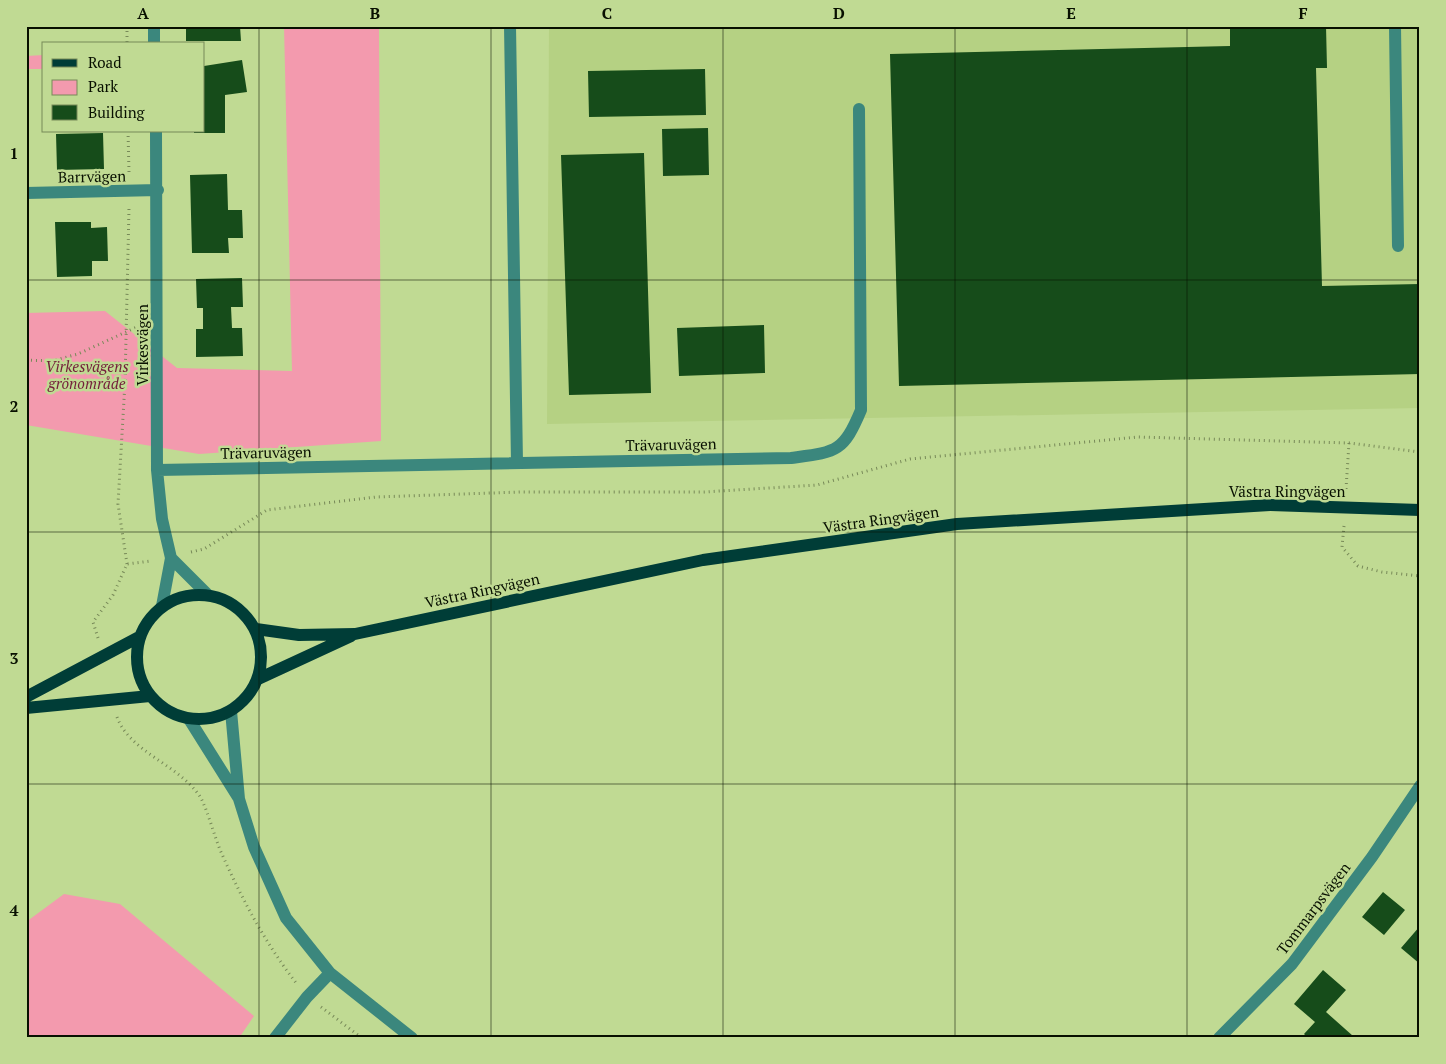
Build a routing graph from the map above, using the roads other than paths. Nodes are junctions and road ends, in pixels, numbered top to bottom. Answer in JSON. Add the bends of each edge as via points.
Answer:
{"nodes":[{"id":1,"x":154,"y":26,"type":"edge"},
{"id":2,"x":510,"y":26,"type":"edge"},
{"id":3,"x":1395,"y":26,"type":"edge"},
{"id":4,"x":154,"y":42,"type":"edge"},
{"id":5,"x":859,"y":109,"type":"dead end"},
{"id":6,"x":156,"y":132,"type":"edge"},
{"id":7,"x":158,"y":190,"type":"junction"},
{"id":8,"x":26,"y":193,"type":"edge"},
{"id":9,"x":1398,"y":246,"type":"dead end"},
{"id":10,"x":517,"y":463,"type":"junction"},
{"id":11,"x":157,"y":470,"type":"junction"},
{"id":12,"x":1420,"y":510,"type":"edge"},
{"id":13,"x":171,"y":558,"type":"junction"},
{"id":14,"x":207,"y":594,"type":"junction"},
{"id":15,"x":162,"y":606,"type":"junction"},
{"id":16,"x":256,"y":629,"type":"junction"},
{"id":17,"x":355,"y":634,"type":"junction"},
{"id":18,"x":139,"y":637,"type":"junction"},
{"id":19,"x":258,"y":679,"type":"junction"},
{"id":20,"x":26,"y":696,"type":"edge"},
{"id":21,"x":150,"y":696,"type":"junction"},
{"id":22,"x":26,"y":708,"type":"edge"},
{"id":23,"x":231,"y":711,"type":"junction"},
{"id":24,"x":189,"y":719,"type":"junction"},
{"id":25,"x":1420,"y":786,"type":"edge"},
{"id":26,"x":240,"y":799,"type":"junction"},
{"id":27,"x":330,"y":973,"type":"junction"},
{"id":28,"x":275,"y":1038,"type":"edge"},
{"id":29,"x":412,"y":1038,"type":"edge"},
{"id":30,"x":1219,"y":1038,"type":"edge"}],
"edges":[{"from":1,"to":4,"type":"street"},
{"from":2,"to":10,"type":"street"},
{"from":3,"to":9,"type":"street"},
{"from":5,"to":10,"type":"street","name":"Trävaruvägen","via":[[861,410],[850,437],[828,453],[791,458]]},
{"from":6,"to":7,"type":"street","name":"Virkesvägen"},
{"from":7,"to":8,"type":"street","name":"Barrvägen"},
{"from":7,"to":11,"type":"street","name":"Virkesvägen"},
{"from":10,"to":11,"type":"street","name":"Trävaruvägen"},
{"from":11,"to":13,"type":"street","name":"Virkesvägen","via":[[162,519]]},
{"from":12,"to":17,"type":"main road","name":"Västra Ringvägen","via":[[1270,505],[957,524],[704,560]]},
{"from":13,"to":14,"type":"street"},
{"from":13,"to":15,"type":"street","name":"Virkesvägen"},
{"from":14,"to":15,"type":"main road","via":[[184,596]]},
{"from":14,"to":16,"type":"main road","via":[[244,612]]},
{"from":15,"to":18,"type":"main road","via":[[148,620]]},
{"from":16,"to":17,"type":"main road","name":"Västra Ringvägen","via":[[299,634]]},
{"from":16,"to":19,"type":"main road","via":[[262,662]]},
{"from":17,"to":19,"type":"main road","name":"Västra Ringvägen"},
{"from":18,"to":20,"type":"main road"},
{"from":18,"to":21,"type":"main road","via":[[136,658],[140,678]]},
{"from":19,"to":23,"type":"main road","via":[[247,697]]},
{"from":21,"to":22,"type":"main road"},
{"from":21,"to":24,"type":"main road","via":[[174,714]]},
{"from":23,"to":24,"type":"main road","via":[[210,718]]},
{"from":23,"to":26,"type":"street"},
{"from":24,"to":26,"type":"street"},
{"from":25,"to":30,"type":"street","name":"Tommarpsvägen","via":[[1292,964]]},
{"from":26,"to":27,"type":"street","via":[[254,847],[286,918]]},
{"from":27,"to":28,"type":"street"},
{"from":27,"to":29,"type":"street"}]}
